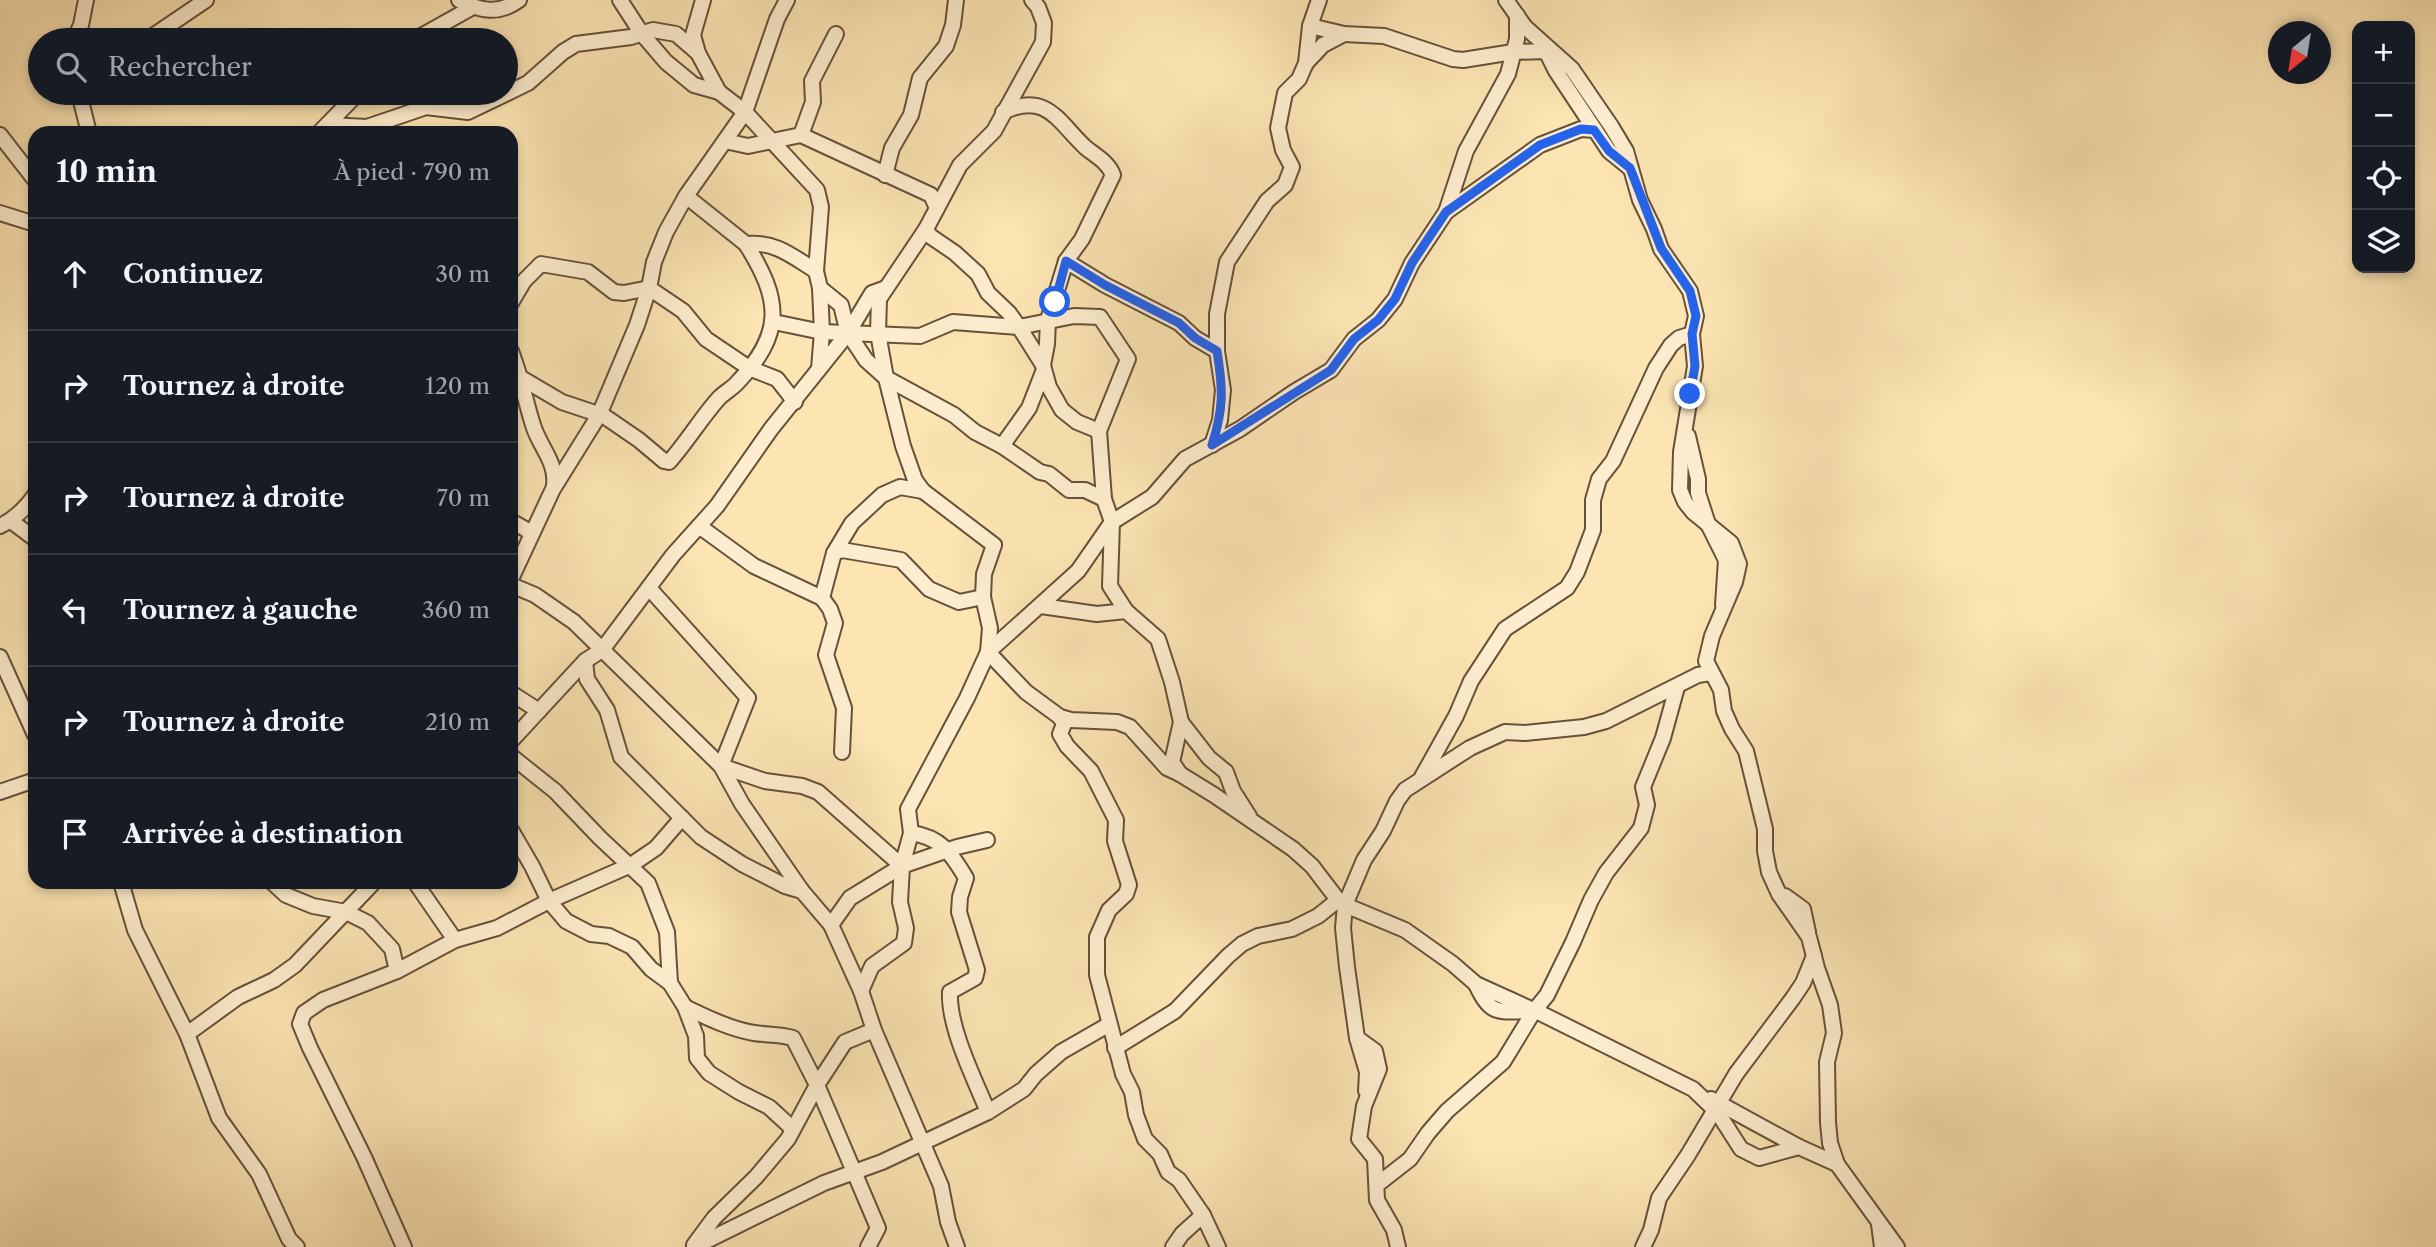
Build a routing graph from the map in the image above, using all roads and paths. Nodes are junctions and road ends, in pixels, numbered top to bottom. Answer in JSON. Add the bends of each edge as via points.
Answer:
{"nodes":[{"id":1,"x":86,"y":0,"type":"edge"},
{"id":2,"x":206,"y":0,"type":"edge"},
{"id":3,"x":459,"y":0,"type":"edge"},
{"id":4,"x":519,"y":0,"type":"edge"},
{"id":5,"x":620,"y":0,"type":"edge"},
{"id":6,"x":703,"y":0,"type":"edge"},
{"id":7,"x":787,"y":0,"type":"edge"},
{"id":8,"x":956,"y":0,"type":"edge"},
{"id":9,"x":1032,"y":0,"type":"edge"},
{"id":10,"x":1319,"y":0,"type":"edge"},
{"id":11,"x":1506,"y":0,"type":"edge"},
{"id":12,"x":473,"y":7,"type":"junction"},
{"id":13,"x":1517,"y":15,"type":"junction"},
{"id":14,"x":1310,"y":26,"type":"junction"},
{"id":15,"x":80,"y":28,"type":"edge"},
{"id":16,"x":165,"y":28,"type":"edge"},
{"id":17,"x":435,"y":28,"type":"edge"},
{"id":18,"x":642,"y":34,"type":"junction"},
{"id":19,"x":836,"y":34,"type":"dead end"},
{"id":20,"x":1344,"y":34,"type":"junction"},
{"id":21,"x":1545,"y":48,"type":"junction"},
{"id":22,"x":1513,"y":52,"type":"junction"},
{"id":23,"x":698,"y":53,"type":"junction"},
{"id":24,"x":1306,"y":63,"type":"junction"},
{"id":25,"x":518,"y":88,"type":"edge"},
{"id":26,"x":719,"y":92,"type":"junction"},
{"id":27,"x":82,"y":105,"type":"edge"},
{"id":28,"x":347,"y":105,"type":"edge"},
{"id":29,"x":482,"y":105,"type":"edge"},
{"id":30,"x":745,"y":112,"type":"junction"},
{"id":31,"x":1003,"y":112,"type":"junction"},
{"id":32,"x":87,"y":126,"type":"edge"},
{"id":33,"x":327,"y":126,"type":"edge"},
{"id":34,"x":370,"y":126,"type":"edge"},
{"id":35,"x":1594,"y":130,"type":"junction"},
{"id":36,"x":0,"y":135,"type":"edge"},
{"id":37,"x":800,"y":135,"type":"junction"},
{"id":38,"x":725,"y":141,"type":"junction"},
{"id":39,"x":773,"y":141,"type":"junction"},
{"id":40,"x":1630,"y":168,"type":"junction"},
{"id":41,"x":28,"y":171,"type":"edge"},
{"id":42,"x":885,"y":174,"type":"junction"},
{"id":43,"x":686,"y":196,"type":"junction"},
{"id":44,"x":937,"y":208,"type":"junction"},
{"id":45,"x":1446,"y":212,"type":"junction"},
{"id":46,"x":0,"y":213,"type":"edge"},
{"id":47,"x":28,"y":222,"type":"edge"},
{"id":48,"x":926,"y":229,"type":"junction"},
{"id":49,"x":746,"y":244,"type":"junction"},
{"id":50,"x":1066,"y":261,"type":"junction"},
{"id":51,"x":816,"y":271,"type":"junction"},
{"id":52,"x":649,"y":288,"type":"junction"},
{"id":53,"x":820,"y":288,"type":"junction"},
{"id":54,"x":886,"y":288,"type":"junction"},
{"id":55,"x":518,"y":291,"type":"edge"},
{"id":56,"x":1048,"y":320,"type":"junction"},
{"id":57,"x":774,"y":322,"type":"junction"},
{"id":58,"x":1019,"y":327,"type":"junction"},
{"id":59,"x":822,"y":332,"type":"junction"},
{"id":60,"x":848,"y":333,"type":"junction"},
{"id":61,"x":878,"y":333,"type":"junction"},
{"id":62,"x":1692,"y":334,"type":"junction"},
{"id":63,"x":1217,"y":351,"type":"junction"},
{"id":64,"x":749,"y":368,"type":"junction"},
{"id":65,"x":819,"y":369,"type":"junction"},
{"id":66,"x":1043,"y":369,"type":"junction"},
{"id":67,"x":518,"y":376,"type":"edge"},
{"id":68,"x":886,"y":378,"type":"junction"},
{"id":69,"x":518,"y":381,"type":"edge"},
{"id":70,"x":795,"y":402,"type":"junction"},
{"id":71,"x":599,"y":415,"type":"junction"},
{"id":72,"x":1099,"y":431,"type":"junction"},
{"id":73,"x":1212,"y":445,"type":"junction"},
{"id":74,"x":1002,"y":446,"type":"junction"},
{"id":75,"x":553,"y":489,"type":"junction"},
{"id":76,"x":923,"y":491,"type":"junction"},
{"id":77,"x":1104,"y":499,"type":"junction"},
{"id":78,"x":28,"y":505,"type":"edge"},
{"id":79,"x":1112,"y":522,"type":"junction"},
{"id":80,"x":6,"y":523,"type":"edge"},
{"id":81,"x":518,"y":525,"type":"edge"},
{"id":82,"x":699,"y":526,"type":"junction"},
{"id":83,"x":532,"y":533,"type":"junction"},
{"id":84,"x":28,"y":535,"type":"edge"},
{"id":85,"x":834,"y":553,"type":"junction"},
{"id":86,"x":518,"y":564,"type":"edge"},
{"id":87,"x":518,"y":588,"type":"edge"},
{"id":88,"x":649,"y":589,"type":"junction"},
{"id":89,"x":983,"y":597,"type":"junction"},
{"id":90,"x":822,"y":598,"type":"junction"},
{"id":91,"x":1041,"y":606,"type":"junction"},
{"id":92,"x":1126,"y":611,"type":"junction"},
{"id":93,"x":602,"y":650,"type":"junction"},
{"id":94,"x":988,"y":652,"type":"junction"},
{"id":95,"x":0,"y":657,"type":"edge"},
{"id":96,"x":585,"y":661,"type":"junction"},
{"id":97,"x":1711,"y":673,"type":"junction"},
{"id":98,"x":1677,"y":687,"type":"junction"},
{"id":99,"x":518,"y":698,"type":"edge"},
{"id":100,"x":539,"y":711,"type":"junction"},
{"id":101,"x":1060,"y":717,"type":"junction"},
{"id":102,"x":28,"y":719,"type":"edge"},
{"id":103,"x":1181,"y":722,"type":"junction"},
{"id":104,"x":518,"y":734,"type":"edge"},
{"id":105,"x":842,"y":752,"type":"dead end"},
{"id":106,"x":518,"y":762,"type":"edge"},
{"id":107,"x":721,"y":766,"type":"junction"},
{"id":108,"x":1180,"y":774,"type":"junction"},
{"id":109,"x":1419,"y":781,"type":"junction"},
{"id":110,"x":28,"y":782,"type":"edge"},
{"id":111,"x":0,"y":792,"type":"edge"},
{"id":112,"x":682,"y":818,"type":"junction"},
{"id":113,"x":1251,"y":820,"type":"junction"},
{"id":114,"x":911,"y":833,"type":"junction"},
{"id":115,"x":987,"y":840,"type":"dead end"},
{"id":116,"x":518,"y":842,"type":"edge"},
{"id":117,"x":949,"y":850,"type":"junction"},
{"id":118,"x":631,"y":865,"type":"junction"},
{"id":119,"x":902,"y":866,"type":"junction"},
{"id":120,"x":123,"y":889,"type":"edge"},
{"id":121,"x":280,"y":889,"type":"edge"},
{"id":122,"x":367,"y":889,"type":"edge"},
{"id":123,"x":420,"y":889,"type":"edge"},
{"id":124,"x":802,"y":891,"type":"junction"},
{"id":125,"x":550,"y":901,"type":"junction"},
{"id":126,"x":1342,"y":903,"type":"junction"},
{"id":127,"x":346,"y":912,"type":"junction"},
{"id":128,"x":831,"y":925,"type":"junction"},
{"id":129,"x":455,"y":940,"type":"junction"},
{"id":130,"x":1814,"y":956,"type":"junction"},
{"id":131,"x":397,"y":971,"type":"junction"},
{"id":132,"x":670,"y":984,"type":"junction"},
{"id":133,"x":861,"y":991,"type":"junction"},
{"id":134,"x":685,"y":1007,"type":"junction"},
{"id":135,"x":1534,"y":1010,"type":"junction"},
{"id":136,"x":1108,"y":1025,"type":"junction"},
{"id":137,"x":874,"y":1030,"type":"junction"},
{"id":138,"x":187,"y":1034,"type":"junction"},
{"id":139,"x":1115,"y":1048,"type":"junction"},
{"id":140,"x":817,"y":1085,"type":"junction"},
{"id":141,"x":1717,"y":1106,"type":"junction"},
{"id":142,"x":988,"y":1112,"type":"junction"},
{"id":143,"x":793,"y":1129,"type":"junction"},
{"id":144,"x":922,"y":1141,"type":"junction"},
{"id":145,"x":1799,"y":1147,"type":"junction"},
{"id":146,"x":1837,"y":1164,"type":"junction"},
{"id":147,"x":855,"y":1170,"type":"junction"},
{"id":148,"x":1378,"y":1184,"type":"junction"},
{"id":149,"x":1203,"y":1215,"type":"junction"},
{"id":150,"x":1879,"y":1223,"type":"junction"},
{"id":151,"x":297,"y":1247,"type":"edge"},
{"id":152,"x":404,"y":1247,"type":"edge"},
{"id":153,"x":693,"y":1247,"type":"edge"},
{"id":154,"x":868,"y":1247,"type":"edge"},
{"id":155,"x":957,"y":1247,"type":"edge"},
{"id":156,"x":1173,"y":1247,"type":"edge"},
{"id":157,"x":1218,"y":1247,"type":"edge"},
{"id":158,"x":1398,"y":1247,"type":"edge"},
{"id":159,"x":1643,"y":1247,"type":"edge"},
{"id":160,"x":1882,"y":1247,"type":"edge"},
{"id":161,"x":1897,"y":1247,"type":"edge"}],
"edges":[{"from":1,"to":15,"type":"street"},
{"from":2,"to":16,"type":"street"},
{"from":3,"to":12,"type":"street"},
{"from":4,"to":12,"type":"street","via":[[491,11]]},
{"from":5,"to":18,"type":"street"},
{"from":6,"to":23,"type":"street","via":[[693,35]]},
{"from":7,"to":30,"type":"street"},
{"from":8,"to":42,"type":"street","via":[[946,46],[920,78],[911,115],[892,148]]},
{"from":9,"to":31,"type":"street","via":[[1044,23],[1043,42]]},
{"from":10,"to":14,"type":"street"},
{"from":11,"to":13,"type":"street"},
{"from":12,"to":17,"type":"street"},
{"from":13,"to":21,"type":"street"},
{"from":13,"to":22,"type":"street"},
{"from":14,"to":20,"type":"street"},
{"from":14,"to":24,"type":"street"},
{"from":18,"to":23,"type":"street","via":[[653,30],[676,34]]},
{"from":18,"to":25,"type":"street","via":[[576,44]]},
{"from":18,"to":26,"type":"street","via":[[694,85]]},
{"from":19,"to":37,"type":"street","via":[[811,81],[813,102]]},
{"from":20,"to":22,"type":"street","via":[[1384,36],[1453,59]]},
{"from":20,"to":24,"type":"street","via":[[1322,45]]},
{"from":21,"to":22,"type":"street"},
{"from":21,"to":35,"type":"street"},
{"from":21,"to":40,"type":"street","via":[[1583,82],[1626,151]]},
{"from":22,"to":45,"type":"street","via":[[1508,74],[1466,150]]},
{"from":23,"to":26,"type":"street"},
{"from":24,"to":63,"type":"street","via":[[1300,79],[1285,93],[1278,128],[1292,167],[1285,185],[1268,201],[1227,262],[1217,314]]},
{"from":26,"to":30,"type":"street"},
{"from":27,"to":32,"type":"street"},
{"from":28,"to":33,"type":"street"},
{"from":29,"to":34,"type":"street","via":[[468,112],[426,107]]},
{"from":30,"to":38,"type":"street"},
{"from":30,"to":39,"type":"street"},
{"from":31,"to":44,"type":"street","via":[[994,131],[960,165]]},
{"from":31,"to":50,"type":"street","via":[[1021,104],[1041,107],[1110,167],[1112,175],[1103,197],[1083,239]]},
{"from":35,"to":40,"type":"street","via":[[1609,151]]},
{"from":35,"to":45,"type":"street","via":[[1581,129],[1540,145]]},
{"from":36,"to":41,"type":"street"},
{"from":37,"to":39,"type":"street"},
{"from":37,"to":42,"type":"street"},
{"from":38,"to":39,"type":"street","via":[[748,146]]},
{"from":38,"to":43,"type":"street"},
{"from":39,"to":51,"type":"street","via":[[817,190],[821,207]]},
{"from":40,"to":62,"type":"street","via":[[1661,248],[1690,291],[1696,316]]},
{"from":42,"to":44,"type":"street","via":[[930,195]]},
{"from":43,"to":49,"type":"street"},
{"from":43,"to":52,"type":"street","via":[[658,252]]},
{"from":44,"to":48,"type":"street"},
{"from":45,"to":73,"type":"street","via":[[1412,263],[1395,299],[1354,339],[1331,370]]},
{"from":46,"to":47,"type":"street"},
{"from":48,"to":54,"type":"street"},
{"from":48,"to":58,"type":"street","via":[[978,274],[988,293]]},
{"from":49,"to":51,"type":"street","via":[[762,243],[782,250]]},
{"from":49,"to":57,"type":"street","via":[[764,273]]},
{"from":50,"to":56,"type":"street"},
{"from":50,"to":63,"type":"street","via":[[1179,323]]},
{"from":51,"to":53,"type":"street"},
{"from":52,"to":55,"type":"street","via":[[614,292],[588,272],[541,264]]},
{"from":52,"to":64,"type":"street","via":[[683,311],[706,339]]},
{"from":52,"to":71,"type":"street"},
{"from":53,"to":59,"type":"street"},
{"from":53,"to":60,"type":"street","via":[[841,305]]},
{"from":54,"to":60,"type":"street","via":[[872,293]]},
{"from":54,"to":61,"type":"street","via":[[879,299]]},
{"from":56,"to":58,"type":"street"},
{"from":56,"to":66,"type":"street"},
{"from":56,"to":72,"type":"street","via":[[1100,317],[1128,359]]},
{"from":57,"to":59,"type":"street"},
{"from":57,"to":64,"type":"street"},
{"from":58,"to":61,"type":"street","via":[[953,322],[920,336]]},
{"from":58,"to":66,"type":"street"},
{"from":59,"to":60,"type":"street"},
{"from":59,"to":65,"type":"street"},
{"from":60,"to":61,"type":"street"},
{"from":60,"to":65,"type":"street"},
{"from":60,"to":68,"type":"street","via":[[866,360]]},
{"from":61,"to":68,"type":"street"},
{"from":62,"to":97,"type":"street","via":[[1695,366],[1680,489],[1685,502],[1731,543],[1739,564],[1712,636],[1706,662]]},
{"from":62,"to":109,"type":"street","via":[[1671,345],[1656,368],[1613,461],[1599,479],[1593,500],[1593,530],[1577,572],[1567,588],[1505,629],[1471,681]]},
{"from":63,"to":73,"type":"street","via":[[1223,390]]},
{"from":64,"to":70,"type":"street","via":[[777,379]]},
{"from":64,"to":71,"type":"street","via":[[669,462]]},
{"from":65,"to":70,"type":"street"},
{"from":66,"to":72,"type":"street","via":[[1062,410]]},
{"from":66,"to":74,"type":"street","via":[[1029,408]]},
{"from":67,"to":71,"type":"street","via":[[562,402]]},
{"from":68,"to":74,"type":"street"},
{"from":68,"to":76,"type":"street","via":[[903,446]]},
{"from":69,"to":75,"type":"street","via":[[533,426],[556,471]]},
{"from":70,"to":82,"type":"street"},
{"from":71,"to":75,"type":"street"},
{"from":72,"to":77,"type":"street"},
{"from":73,"to":79,"type":"street","via":[[1185,459],[1152,496]]},
{"from":74,"to":77,"type":"street","via":[[1069,490],[1085,490]]},
{"from":75,"to":83,"type":"street"},
{"from":76,"to":85,"type":"street","via":[[900,487],[882,495],[852,523]]},
{"from":76,"to":89,"type":"street","via":[[994,545],[984,574]]},
{"from":77,"to":79,"type":"street"},
{"from":78,"to":80,"type":"street"},
{"from":79,"to":91,"type":"street","via":[[1078,571]]},
{"from":79,"to":92,"type":"street","via":[[1110,586]]},
{"from":80,"to":84,"type":"street"},
{"from":81,"to":83,"type":"street"},
{"from":82,"to":88,"type":"street"},
{"from":82,"to":90,"type":"street","via":[[754,566]]},
{"from":83,"to":86,"type":"street"},
{"from":85,"to":89,"type":"street","via":[[842,550],[901,560],[929,589],[959,602]]},
{"from":85,"to":90,"type":"street"},
{"from":87,"to":93,"type":"street","via":[[575,622]]},
{"from":88,"to":93,"type":"street"},
{"from":88,"to":107,"type":"street","via":[[748,698]]},
{"from":89,"to":94,"type":"street","via":[[990,628]]},
{"from":90,"to":105,"type":"street","via":[[835,623],[826,655],[844,708]]},
{"from":91,"to":92,"type":"street","via":[[1097,614]]},
{"from":91,"to":94,"type":"street"},
{"from":92,"to":103,"type":"street","via":[[1158,639]]},
{"from":93,"to":96,"type":"street"},
{"from":93,"to":107,"type":"street"},
{"from":94,"to":101,"type":"street","via":[[1026,692]]},
{"from":94,"to":114,"type":"street","via":[[908,809]]},
{"from":95,"to":102,"type":"street"},
{"from":96,"to":100,"type":"street"},
{"from":96,"to":112,"type":"street","via":[[587,679],[607,710],[621,757]]},
{"from":97,"to":98,"type":"street"},
{"from":97,"to":130,"type":"street","via":[[1732,729],[1746,751],[1765,829],[1769,872],[1809,937]]},
{"from":98,"to":109,"type":"street","via":[[1584,727],[1504,732]]},
{"from":98,"to":135,"type":"street","via":[[1643,787],[1647,806],[1641,828],[1606,873],[1547,995]]},
{"from":99,"to":100,"type":"street"},
{"from":100,"to":104,"type":"street"},
{"from":101,"to":108,"type":"street","via":[[1130,727],[1167,768]]},
{"from":101,"to":136,"type":"street","via":[[1064,724],[1060,734],[1091,771],[1116,820],[1115,841],[1129,885],[1109,910],[1097,937],[1097,975]]},
{"from":103,"to":108,"type":"street","via":[[1172,762]]},
{"from":103,"to":113,"type":"street","via":[[1226,772]]},
{"from":106,"to":118,"type":"street"},
{"from":107,"to":119,"type":"street","via":[[818,792]]},
{"from":107,"to":124,"type":"street"},
{"from":108,"to":113,"type":"street"},
{"from":109,"to":126,"type":"street","via":[[1397,801]]},
{"from":110,"to":111,"type":"street"},
{"from":112,"to":118,"type":"street","via":[[656,848]]},
{"from":112,"to":124,"type":"street","via":[[701,837],[742,864]]},
{"from":113,"to":126,"type":"street","via":[[1312,866]]},
{"from":114,"to":117,"type":"street","via":[[927,835]]},
{"from":114,"to":119,"type":"street"},
{"from":115,"to":117,"type":"street"},
{"from":116,"to":125,"type":"street"},
{"from":117,"to":119,"type":"street"},
{"from":117,"to":142,"type":"street","via":[[966,878],[959,912],[976,970],[975,978],[950,992],[950,1001]]},
{"from":118,"to":125,"type":"street"},
{"from":118,"to":132,"type":"street","via":[[648,883],[663,919]]},
{"from":119,"to":128,"type":"street","via":[[850,898]]},
{"from":119,"to":133,"type":"street","via":[[904,943],[872,966]]},
{"from":120,"to":138,"type":"street","via":[[135,930]]},
{"from":121,"to":127,"type":"street","via":[[313,906]]},
{"from":122,"to":127,"type":"street"},
{"from":123,"to":129,"type":"street"},
{"from":124,"to":128,"type":"street"},
{"from":125,"to":129,"type":"street","via":[[497,928]]},
{"from":125,"to":132,"type":"street","via":[[566,921],[632,947]]},
{"from":126,"to":135,"type":"street","via":[[1405,930],[1476,984]]},
{"from":126,"to":139,"type":"street","via":[[1292,929],[1242,944],[1175,1012]]},
{"from":126,"to":148,"type":"street","via":[[1357,1038],[1375,1051],[1379,1069],[1364,1106],[1359,1139],[1375,1159]]},
{"from":127,"to":131,"type":"street","via":[[368,923],[392,949]]},
{"from":127,"to":138,"type":"street","via":[[295,964]]},
{"from":128,"to":133,"type":"street"},
{"from":129,"to":131,"type":"street"},
{"from":130,"to":141,"type":"street","via":[[1803,983],[1735,1074]]},
{"from":130,"to":146,"type":"street","via":[[1834,1033],[1827,1062],[1828,1122]]},
{"from":131,"to":152,"type":"street","via":[[323,1000],[304,1013],[300,1024]]},
{"from":132,"to":134,"type":"street"},
{"from":133,"to":137,"type":"street"},
{"from":134,"to":140,"type":"street","via":[[754,1033],[793,1038]]},
{"from":134,"to":143,"type":"street","via":[[696,1036],[697,1058],[709,1073],[769,1107]]},
{"from":135,"to":141,"type":"street","via":[[1693,1089]]},
{"from":135,"to":148,"type":"street","via":[[1503,1062],[1447,1111],[1410,1159]]},
{"from":136,"to":139,"type":"street"},
{"from":136,"to":142,"type":"street","via":[[1061,1052],[1024,1089]]},
{"from":137,"to":140,"type":"street","via":[[845,1042]]},
{"from":137,"to":144,"type":"street"},
{"from":138,"to":151,"type":"street","via":[[219,1118],[260,1174],[289,1239]]},
{"from":139,"to":149,"type":"street","via":[[1145,1139]]},
{"from":140,"to":143,"type":"street"},
{"from":140,"to":147,"type":"street"},
{"from":141,"to":145,"type":"street"},
{"from":141,"to":145,"type":"street","via":[[1741,1149],[1759,1158]]},
{"from":141,"to":159,"type":"street","via":[[1659,1198]]},
{"from":142,"to":144,"type":"street"},
{"from":143,"to":153,"type":"street"},
{"from":144,"to":147,"type":"street"},
{"from":144,"to":155,"type":"street","via":[[941,1186]]},
{"from":145,"to":146,"type":"street"},
{"from":146,"to":150,"type":"street"},
{"from":147,"to":153,"type":"street"},
{"from":147,"to":154,"type":"street","via":[[878,1228]]},
{"from":148,"to":158,"type":"street","via":[[1377,1200]]},
{"from":149,"to":156,"type":"street"},
{"from":149,"to":157,"type":"street"},
{"from":150,"to":160,"type":"street"},
{"from":150,"to":161,"type":"street"}]}
